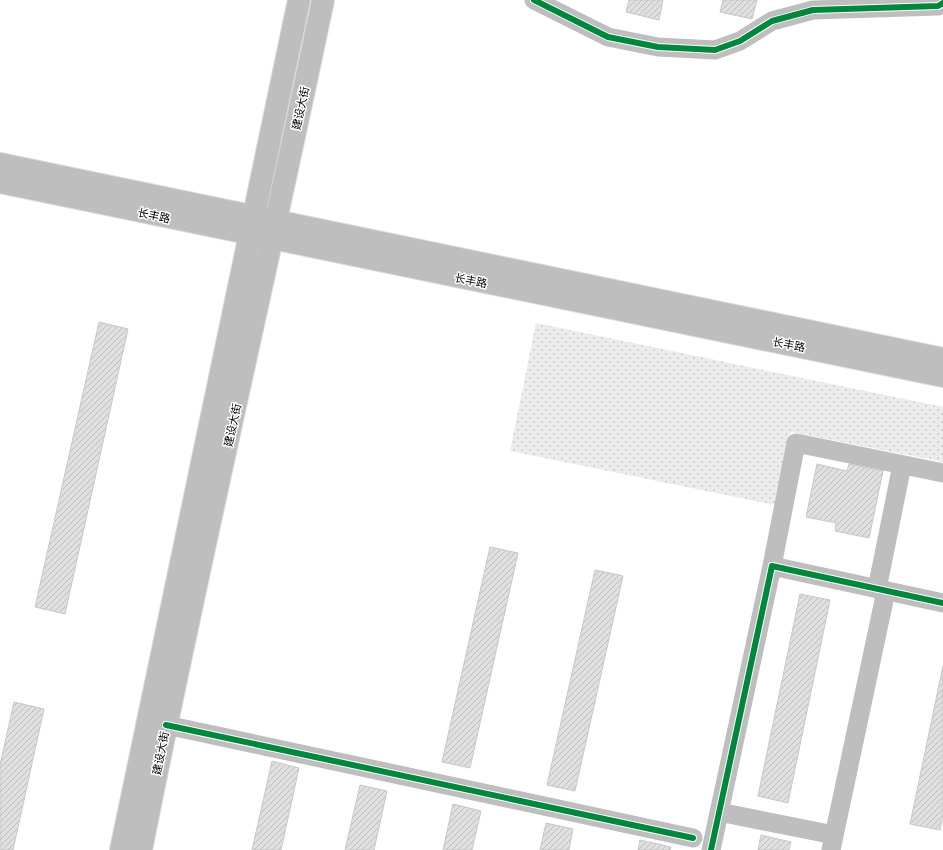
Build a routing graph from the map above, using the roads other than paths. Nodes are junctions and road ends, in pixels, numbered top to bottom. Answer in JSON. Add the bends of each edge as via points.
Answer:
{"nodes":[{"id":1,"x":299,"y":0,"type":"edge"},
{"id":2,"x":322,"y":0,"type":"edge"},
{"id":3,"x":534,"y":0,"type":"edge"},
{"id":4,"x":943,"y":3,"type":"edge"},
{"id":5,"x":0,"y":164,"type":"edge"},
{"id":6,"x":0,"y":182,"type":"edge"},
{"id":7,"x":252,"y":226,"type":"junction"},
{"id":8,"x":275,"y":230,"type":"junction"},
{"id":9,"x":943,"y":359,"type":"edge"},
{"id":10,"x":943,"y":376,"type":"edge"},
{"id":11,"x":902,"y":465,"type":"junction"},
{"id":12,"x":943,"y":473,"type":"edge"},
{"id":13,"x":772,"y":566,"type":"junction"},
{"id":14,"x":882,"y":590,"type":"junction"},
{"id":15,"x":943,"y":603,"type":"edge"},
{"id":16,"x":166,"y":724,"type":"junction"},
{"id":17,"x":719,"y":812,"type":"junction"},
{"id":18,"x":693,"y":838,"type":"dead end"},
{"id":19,"x":832,"y":843,"type":"edge"},
{"id":20,"x":121,"y":850,"type":"edge"},
{"id":21,"x":141,"y":850,"type":"edge"},
{"id":22,"x":711,"y":850,"type":"edge"}],
"edges":[{"from":1,"to":7,"type":"main road","name":"建设大街"},
{"from":2,"to":8,"type":"main road","name":"建设大街"},
{"from":3,"to":4,"type":"street","via":[[608,37],[658,47],[715,50],[740,41],[772,20],[813,10],[938,6]]},
{"from":5,"to":7,"type":"main road"},
{"from":6,"to":7,"type":"main road","name":"长丰路"},
{"from":7,"to":8,"type":"main road","name":"长丰路"},
{"from":7,"to":20,"type":"main road","name":"建设大街"},
{"from":8,"to":9,"type":"main road"},
{"from":8,"to":10,"type":"main road","name":"长丰路"},
{"from":8,"to":16,"type":"main road","name":"建设大街"},
{"from":11,"to":12,"type":"street"},
{"from":11,"to":13,"type":"street","via":[[796,443]]},
{"from":11,"to":14,"type":"street"},
{"from":13,"to":14,"type":"street"},
{"from":13,"to":17,"type":"street"},
{"from":14,"to":15,"type":"street"},
{"from":14,"to":19,"type":"street"},
{"from":16,"to":18,"type":"street"},
{"from":16,"to":21,"type":"main road","name":"建设大街"},
{"from":17,"to":19,"type":"street"},
{"from":17,"to":22,"type":"street"}]}
